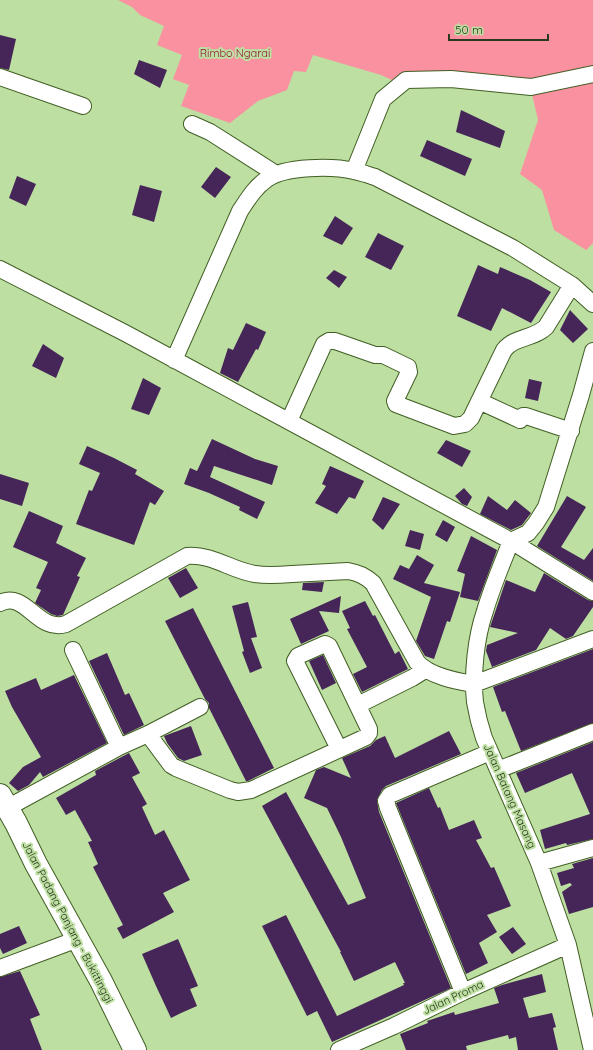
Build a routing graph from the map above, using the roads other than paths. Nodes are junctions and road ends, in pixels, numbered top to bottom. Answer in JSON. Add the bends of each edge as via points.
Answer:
{"nodes":[{"id":1,"x":593,"y":74,"type":"edge"},
{"id":2,"x":0,"y":77,"type":"edge"},
{"id":3,"x":83,"y":106,"type":"dead end"},
{"id":4,"x":192,"y":124,"type":"dead end"},
{"id":5,"x":354,"y":171,"type":"junction"},
{"id":6,"x":276,"y":174,"type":"junction"},
{"id":7,"x":0,"y":269,"type":"edge"},
{"id":8,"x":572,"y":285,"type":"junction"},
{"id":9,"x":593,"y":304,"type":"edge"},
{"id":10,"x":593,"y":351,"type":"edge"},
{"id":11,"x":174,"y":360,"type":"junction"},
{"id":12,"x":587,"y":399,"type":"edge"},
{"id":13,"x":479,"y":401,"type":"junction"},
{"id":14,"x":289,"y":421,"type":"junction"},
{"id":15,"x":570,"y":431,"type":"junction"},
{"id":16,"x":511,"y":541,"type":"junction"},
{"id":17,"x":593,"y":592,"type":"edge"},
{"id":18,"x":0,"y":603,"type":"edge"},
{"id":19,"x":593,"y":639,"type":"edge"},
{"id":20,"x":73,"y":650,"type":"dead end"},
{"id":21,"x":425,"y":670,"type":"junction"},
{"id":22,"x":474,"y":684,"type":"junction"},
{"id":23,"x":358,"y":705,"type":"junction"},
{"id":24,"x":200,"y":707,"type":"dead end"},
{"id":25,"x":593,"y":732,"type":"edge"},
{"id":26,"x":148,"y":734,"type":"junction"},
{"id":27,"x":119,"y":747,"type":"junction"},
{"id":28,"x":340,"y":749,"type":"junction"},
{"id":29,"x":490,"y":752,"type":"junction"},
{"id":30,"x":498,"y":770,"type":"junction"},
{"id":31,"x":4,"y":801,"type":"edge"},
{"id":32,"x":593,"y":848,"type":"edge"},
{"id":33,"x":539,"y":863,"type":"junction"},
{"id":34,"x":78,"y":939,"type":"junction"},
{"id":35,"x":568,"y":945,"type":"junction"},
{"id":36,"x":0,"y":968,"type":"edge"},
{"id":37,"x":463,"y":992,"type":"junction"},
{"id":38,"x":373,"y":1043,"type":"edge"},
{"id":39,"x":135,"y":1050,"type":"edge"},
{"id":40,"x":339,"y":1050,"type":"edge"},
{"id":41,"x":592,"y":1050,"type":"edge"}],
"edges":[{"from":1,"to":5,"type":"street","via":[[531,87],[451,79],[406,80],[383,99]]},
{"from":2,"to":3,"type":"street"},
{"from":4,"to":6,"type":"street","via":[[210,132]]},
{"from":5,"to":6,"type":"street","via":[[331,168],[296,169]]},
{"from":5,"to":8,"type":"street","via":[[375,177],[513,248]]},
{"from":6,"to":11,"type":"street","via":[[266,179],[253,192],[240,211]]},
{"from":7,"to":11,"type":"street"},
{"from":8,"to":9,"type":"street"},
{"from":8,"to":13,"type":"street","via":[[541,332],[509,343]]},
{"from":10,"to":12,"type":"street"},
{"from":11,"to":14,"type":"street"},
{"from":12,"to":15,"type":"street"},
{"from":13,"to":14,"type":"street","via":[[471,418],[460,426],[396,404],[395,401],[409,372],[408,367],[383,355],[329,341],[324,344]]},
{"from":13,"to":15,"type":"street","via":[[518,420],[526,416]]},
{"from":14,"to":16,"type":"street"},
{"from":15,"to":16,"type":"street","via":[[546,507],[528,533]]},
{"from":16,"to":17,"type":"street"},
{"from":16,"to":22,"type":"street","name":"Jalan Batang Masang","via":[[484,612]]},
{"from":18,"to":21,"type":"street","via":[[16,601],[43,621],[58,626],[66,624],[187,556],[197,555],[210,557],[243,571],[268,576],[348,571],[366,577],[373,584],[416,662]]},
{"from":19,"to":22,"type":"street"},
{"from":20,"to":27,"type":"street"},
{"from":21,"to":22,"type":"street"},
{"from":21,"to":23,"type":"street"},
{"from":22,"to":29,"type":"street","name":"Jalan Batang Masang","via":[[479,720]]},
{"from":23,"to":28,"type":"street","via":[[369,733],[366,737]]},
{"from":23,"to":28,"type":"street","via":[[329,646],[322,644],[298,656],[296,665]]},
{"from":24,"to":26,"type":"street"},
{"from":25,"to":30,"type":"street"},
{"from":26,"to":27,"type":"street"},
{"from":26,"to":28,"type":"street","via":[[171,765],[238,792],[252,790]]},
{"from":27,"to":31,"type":"street"},
{"from":29,"to":30,"type":"street","name":"Jalan Batang Masang"},
{"from":29,"to":37,"type":"street","via":[[390,795],[386,800]]},
{"from":30,"to":33,"type":"street","name":"Jalan Batang Masang"},
{"from":31,"to":34,"type":"highway","name":"Jalan Padang Panjang - Bukittinggi"},
{"from":32,"to":33,"type":"street"},
{"from":33,"to":35,"type":"street","name":"Jalan Batang Masang"},
{"from":34,"to":36,"type":"street"},
{"from":34,"to":39,"type":"highway","name":"Jalan Padang Panjang - Bukittinggi"},
{"from":35,"to":37,"type":"street","name":"Jalan Proma"},
{"from":35,"to":41,"type":"street","name":"Jalan Batang Masang"},
{"from":37,"to":38,"type":"street","name":"Jalan Proma"},
{"from":38,"to":40,"type":"street","name":"Jalan Proma"}]}
